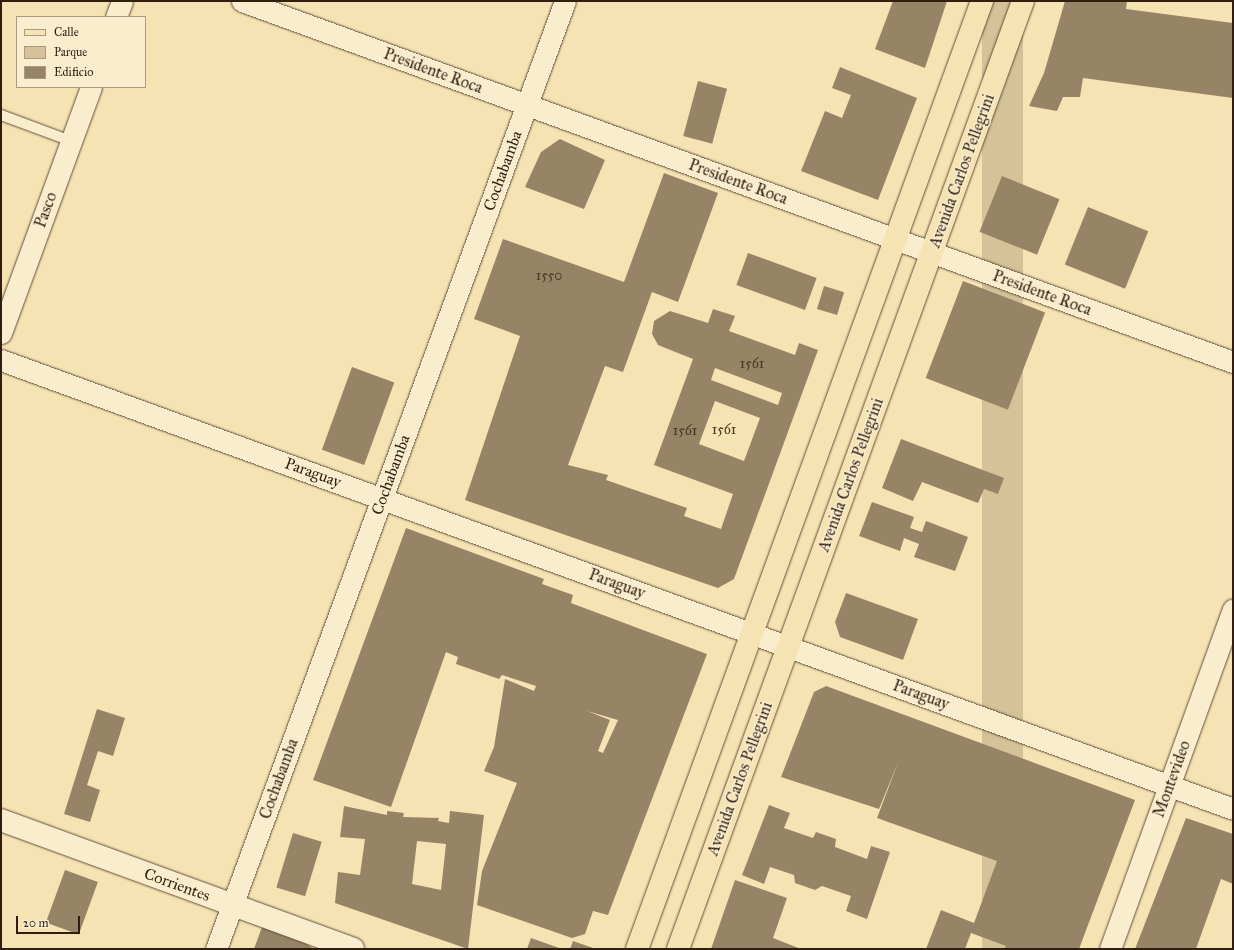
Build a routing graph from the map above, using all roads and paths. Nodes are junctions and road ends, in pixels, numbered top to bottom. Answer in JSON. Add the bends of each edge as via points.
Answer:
{"nodes":[{"id":1,"x":122,"y":1,"type":"edge"},
{"id":2,"x":242,"y":1,"type":"edge"},
{"id":3,"x":565,"y":1,"type":"edge"},
{"id":4,"x":982,"y":1,"type":"edge"},
{"id":5,"x":1023,"y":1,"type":"edge"},
{"id":6,"x":116,"y":16,"type":"edge"},
{"id":7,"x":91,"y":88,"type":"edge"},
{"id":8,"x":527,"y":105,"type":"junction"},
{"id":9,"x":1,"y":115,"type":"edge"},
{"id":10,"x":71,"y":142,"type":"junction"},
{"id":11,"x":895,"y":239,"type":"junction"},
{"id":12,"x":932,"y":252,"type":"junction"},
{"id":13,"x":1,"y":333,"type":"edge"},
{"id":14,"x":1,"y":360,"type":"edge"},
{"id":15,"x":1233,"y":362,"type":"edge"},
{"id":16,"x":382,"y":498,"type":"junction"},
{"id":17,"x":1233,"y":610,"type":"edge"},
{"id":18,"x":752,"y":633,"type":"junction"},
{"id":19,"x":788,"y":646,"type":"junction"},
{"id":20,"x":1169,"y":785,"type":"junction"},
{"id":21,"x":1233,"y":808,"type":"edge"},
{"id":22,"x":1,"y":820,"type":"edge"},
{"id":23,"x":232,"y":905,"type":"junction"},
{"id":24,"x":216,"y":949,"type":"edge"},
{"id":25,"x":353,"y":949,"type":"edge"},
{"id":26,"x":637,"y":949,"type":"edge"},
{"id":27,"x":678,"y":949,"type":"edge"},
{"id":28,"x":1110,"y":949,"type":"edge"}],
"edges":[{"from":1,"to":6,"type":"street"},
{"from":2,"to":8,"type":"street","name":"Presidente Roca"},
{"from":3,"to":8,"type":"street","name":"Cochabamba"},
{"from":4,"to":11,"type":"main road"},
{"from":5,"to":12,"type":"main road","name":"Avenida Carlos Pellegrini"},
{"from":7,"to":10,"type":"street","name":"Pasco"},
{"from":8,"to":11,"type":"street","name":"Presidente Roca"},
{"from":8,"to":16,"type":"street","name":"Cochabamba"},
{"from":9,"to":10,"type":"lane"},
{"from":10,"to":13,"type":"street","name":"Pasco"},
{"from":11,"to":12,"type":"street","name":"Presidente Roca"},
{"from":11,"to":18,"type":"main road"},
{"from":12,"to":15,"type":"street","name":"Presidente Roca"},
{"from":12,"to":19,"type":"main road","name":"Avenida Carlos Pellegrini"},
{"from":14,"to":16,"type":"street","name":"Paraguay"},
{"from":16,"to":18,"type":"street","name":"Paraguay"},
{"from":16,"to":23,"type":"street","name":"Cochabamba"},
{"from":17,"to":20,"type":"street","name":"Montevideo"},
{"from":18,"to":19,"type":"street","name":"Paraguay"},
{"from":18,"to":26,"type":"main road"},
{"from":19,"to":20,"type":"street","name":"Paraguay"},
{"from":19,"to":27,"type":"main road","name":"Avenida Carlos Pellegrini"},
{"from":20,"to":21,"type":"street","name":"Paraguay"},
{"from":20,"to":28,"type":"street","name":"Montevideo"},
{"from":22,"to":23,"type":"main road","name":"Corrientes"},
{"from":23,"to":24,"type":"street","name":"Cochabamba"},
{"from":23,"to":25,"type":"main road","name":"Corrientes"}]}
